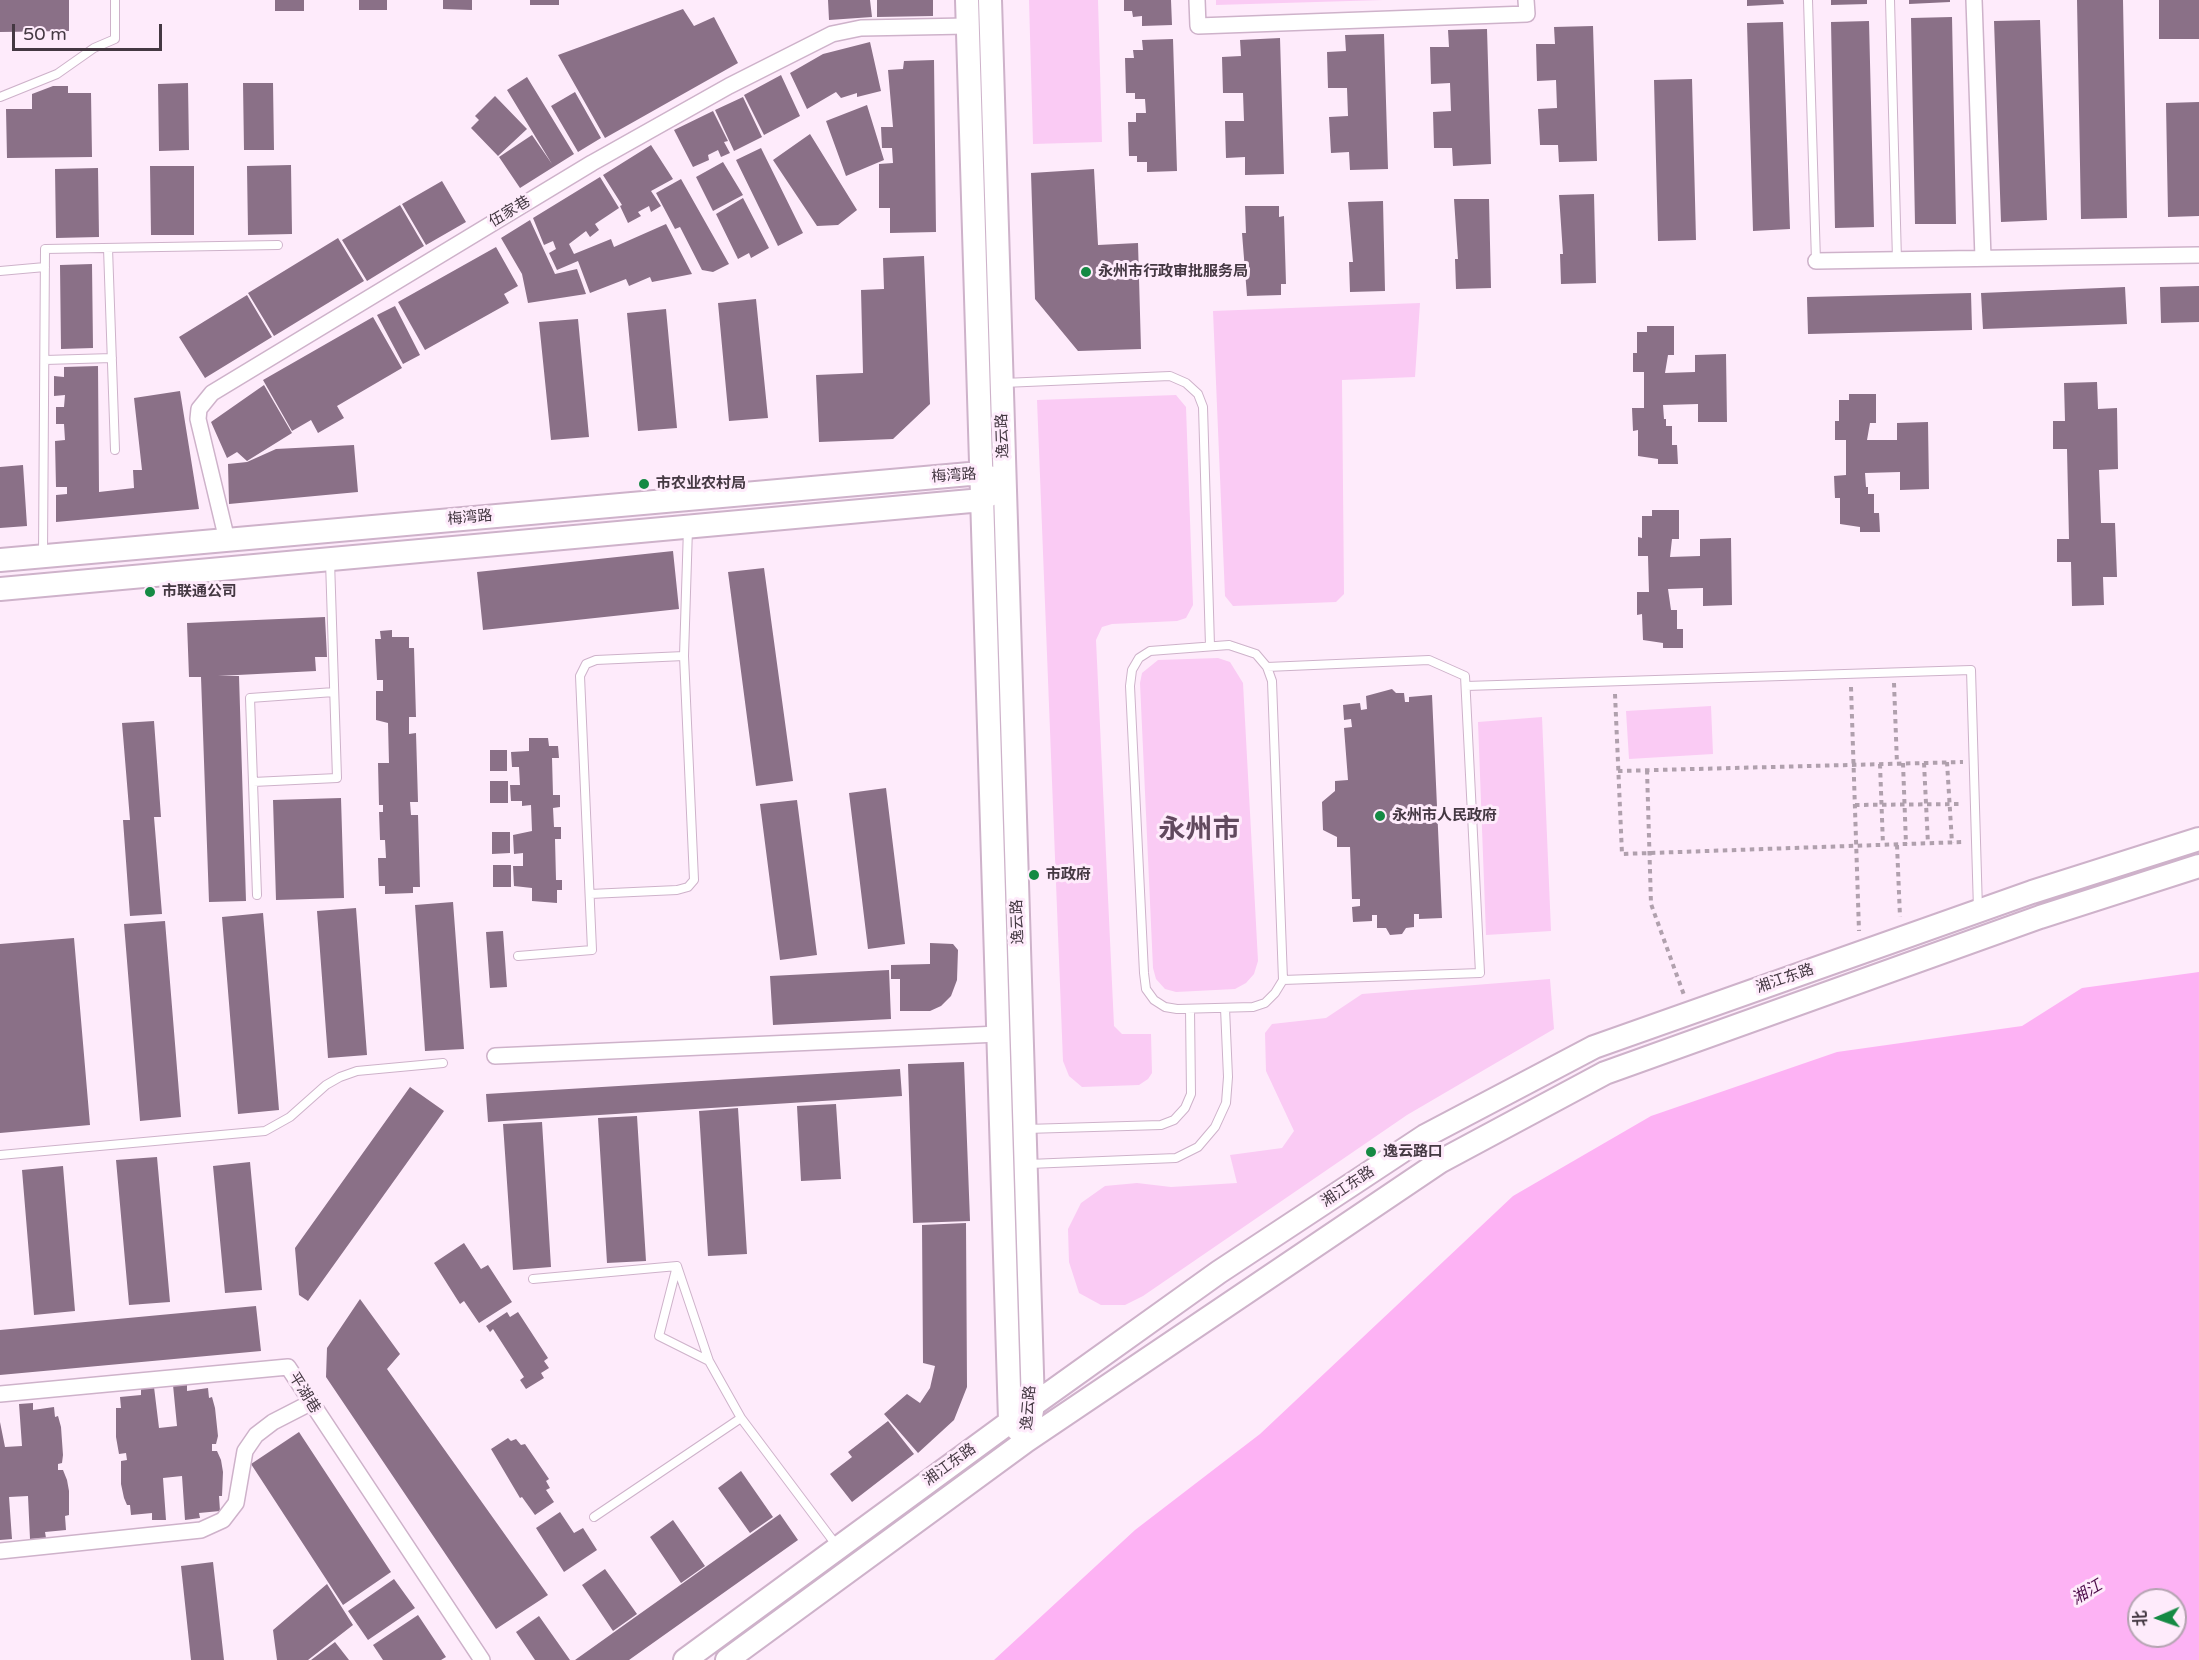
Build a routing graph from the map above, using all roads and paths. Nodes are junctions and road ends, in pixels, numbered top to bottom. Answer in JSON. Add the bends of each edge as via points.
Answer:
{"nodes":[{"id":1,"x":115,"y":0,"type":"edge"},
{"id":2,"x":967,"y":0,"type":"edge"},
{"id":3,"x":990,"y":0,"type":"edge"},
{"id":4,"x":1197,"y":0,"type":"edge"},
{"id":5,"x":1526,"y":0,"type":"edge"},
{"id":6,"x":1808,"y":0,"type":"edge"},
{"id":7,"x":1890,"y":0,"type":"edge"},
{"id":8,"x":1974,"y":0,"type":"edge"},
{"id":9,"x":967,"y":26,"type":"junction"},
{"id":10,"x":0,"y":98,"type":"edge"},
{"id":11,"x":278,"y":245,"type":"dead end"},
{"id":12,"x":108,"y":248,"type":"junction"},
{"id":13,"x":2199,"y":255,"type":"edge"},
{"id":14,"x":1983,"y":258,"type":"junction"},
{"id":15,"x":1897,"y":260,"type":"junction"},
{"id":16,"x":1816,"y":261,"type":"joint"},
{"id":17,"x":45,"y":267,"type":"junction"},
{"id":18,"x":0,"y":271,"type":"edge"},
{"id":19,"x":112,"y":358,"type":"junction"},
{"id":20,"x":45,"y":360,"type":"junction"},
{"id":21,"x":1001,"y":383,"type":"junction"},
{"id":22,"x":115,"y":450,"type":"dead end"},
{"id":23,"x":981,"y":473,"type":"junction"},
{"id":24,"x":1004,"y":484,"type":"junction"},
{"id":25,"x":982,"y":500,"type":"junction"},
{"id":26,"x":688,"y":527,"type":"junction"},
{"id":27,"x":227,"y":540,"type":"junction"},
{"id":28,"x":43,"y":556,"type":"junction"},
{"id":29,"x":330,"y":559,"type":"junction"},
{"id":30,"x":0,"y":560,"type":"edge"},
{"id":31,"x":0,"y":589,"type":"edge"},
{"id":32,"x":1210,"y":646,"type":"junction"},
{"id":33,"x":684,"y":656,"type":"junction"},
{"id":34,"x":1267,"y":667,"type":"junction"},
{"id":35,"x":1894,"y":672,"type":"junction"},
{"id":36,"x":1851,"y":674,"type":"junction"},
{"id":37,"x":1615,"y":681,"type":"junction"},
{"id":38,"x":1466,"y":686,"type":"junction"},
{"id":39,"x":334,"y":692,"type":"junction"},
{"id":40,"x":1947,"y":762,"type":"junction"},
{"id":41,"x":1974,"y":762,"type":"junction"},
{"id":42,"x":1903,"y":763,"type":"junction"},
{"id":43,"x":1924,"y":763,"type":"junction"},
{"id":44,"x":1880,"y":764,"type":"junction"},
{"id":45,"x":1897,"y":764,"type":"junction"},
{"id":46,"x":1854,"y":765,"type":"junction"},
{"id":47,"x":1647,"y":770,"type":"junction"},
{"id":48,"x":1618,"y":771,"type":"junction"},
{"id":49,"x":253,"y":782,"type":"junction"},
{"id":50,"x":1882,"y":804,"type":"junction"},
{"id":51,"x":1905,"y":804,"type":"junction"},
{"id":52,"x":1926,"y":804,"type":"junction"},
{"id":53,"x":1949,"y":804,"type":"junction"},
{"id":54,"x":1975,"y":804,"type":"junction"},
{"id":55,"x":1855,"y":805,"type":"junction"},
{"id":56,"x":2199,"y":839,"type":"edge"},
{"id":57,"x":1976,"y":842,"type":"junction"},
{"id":58,"x":1952,"y":843,"type":"junction"},
{"id":59,"x":1906,"y":844,"type":"junction"},
{"id":60,"x":1928,"y":844,"type":"junction"},
{"id":61,"x":1883,"y":845,"type":"junction"},
{"id":62,"x":1897,"y":845,"type":"junction"},
{"id":63,"x":1856,"y":846,"type":"junction"},
{"id":64,"x":1649,"y":853,"type":"junction"},
{"id":65,"x":2199,"y":866,"type":"edge"},
{"id":66,"x":590,"y":894,"type":"junction"},
{"id":67,"x":257,"y":895,"type":"dead end"},
{"id":68,"x":1978,"y":911,"type":"junction"},
{"id":69,"x":1901,"y":938,"type":"junction"},
{"id":70,"x":1859,"y":953,"type":"junction"},
{"id":71,"x":518,"y":956,"type":"dead end"},
{"id":72,"x":1283,"y":980,"type":"junction"},
{"id":73,"x":1225,"y":1008,"type":"junction"},
{"id":74,"x":1190,"y":1009,"type":"junction"},
{"id":75,"x":1690,"y":1013,"type":"junction"},
{"id":76,"x":999,"y":1034,"type":"junction"},
{"id":77,"x":495,"y":1056,"type":"dead end"},
{"id":78,"x":443,"y":1063,"type":"dead end"},
{"id":79,"x":1024,"y":1129,"type":"junction"},
{"id":80,"x":0,"y":1155,"type":"edge"},
{"id":81,"x":1025,"y":1165,"type":"junction"},
{"id":82,"x":677,"y":1266,"type":"junction"},
{"id":83,"x":533,"y":1279,"type":"dead end"},
{"id":84,"x":709,"y":1361,"type":"junction"},
{"id":85,"x":0,"y":1394,"type":"edge"},
{"id":86,"x":310,"y":1403,"type":"junction"},
{"id":87,"x":1033,"y":1405,"type":"junction"},
{"id":88,"x":741,"y":1418,"type":"junction"},
{"id":89,"x":1010,"y":1421,"type":"junction"},
{"id":90,"x":1026,"y":1441,"type":"junction"},
{"id":91,"x":594,"y":1517,"type":"dead end"},
{"id":92,"x":838,"y":1548,"type":"junction"},
{"id":93,"x":0,"y":1551,"type":"edge"},
{"id":94,"x":482,"y":1660,"type":"edge"},
{"id":95,"x":685,"y":1660,"type":"edge"},
{"id":96,"x":726,"y":1660,"type":"edge"}],
"edges":[{"from":1,"to":10,"type":"lane","via":[[115,39],[94,48],[57,74]]},
{"from":2,"to":9,"type":"street","name":"逸云路"},
{"from":3,"to":21,"type":"street","name":"逸云路"},
{"from":4,"to":5,"type":"street","via":[[1198,26],[1527,15]]},
{"from":6,"to":16,"type":"lane"},
{"from":7,"to":15,"type":"lane"},
{"from":8,"to":14,"type":"street"},
{"from":9,"to":23,"type":"street","name":"逸云路"},
{"from":9,"to":27,"type":"street","name":"伍家巷","via":[[861,28],[832,34],[592,163],[212,393],[198,419]]},
{"from":11,"to":12,"type":"lane"},
{"from":12,"to":17,"type":"lane","via":[[45,249]]},
{"from":12,"to":19,"type":"lane"},
{"from":13,"to":14,"type":"street"},
{"from":14,"to":15,"type":"street"},
{"from":15,"to":16,"type":"street"},
{"from":17,"to":18,"type":"lane"},
{"from":17,"to":20,"type":"lane"},
{"from":19,"to":20,"type":"lane"},
{"from":19,"to":22,"type":"lane"},
{"from":20,"to":28,"type":"lane"},
{"from":21,"to":24,"type":"street","name":"逸云路"},
{"from":21,"to":32,"type":"lane","via":[[1170,376],[1198,394],[1203,407]]},
{"from":23,"to":24,"type":"street","name":"梅湾路"},
{"from":23,"to":25,"type":"street","name":"逸云路"},
{"from":23,"to":27,"type":"street","name":"梅湾路"},
{"from":24,"to":25,"type":"street","name":"梅湾路"},
{"from":24,"to":79,"type":"street","name":"逸云路"},
{"from":25,"to":26,"type":"street","name":"梅湾路"},
{"from":25,"to":76,"type":"street","name":"逸云路"},
{"from":26,"to":29,"type":"street","name":"梅湾路"},
{"from":26,"to":33,"type":"lane"},
{"from":27,"to":28,"type":"street","name":"梅湾路"},
{"from":28,"to":30,"type":"street","name":"梅湾路"},
{"from":29,"to":31,"type":"street","name":"梅湾路"},
{"from":29,"to":39,"type":"lane"},
{"from":32,"to":34,"type":"lane","via":[[1243,648],[1256,654]]},
{"from":32,"to":74,"type":"lane","via":[[1150,651],[1139,658],[1132,670],[1130,686],[1146,989],[1165,1007]]},
{"from":33,"to":66,"type":"lane","via":[[596,660],[586,664],[580,676]]},
{"from":33,"to":66,"type":"lane","via":[[694,880],[678,890]]},
{"from":34,"to":38,"type":"lane","via":[[1429,660],[1465,676]]},
{"from":34,"to":72,"type":"lane","via":[[1273,692]]},
{"from":35,"to":36,"type":"lane"},
{"from":35,"to":41,"type":"lane","via":[[1971,670]]},
{"from":35,"to":45,"type":"path"},
{"from":36,"to":37,"type":"lane"},
{"from":36,"to":46,"type":"path"},
{"from":37,"to":38,"type":"lane"},
{"from":37,"to":48,"type":"path"},
{"from":38,"to":72,"type":"lane","via":[[1480,973]]},
{"from":39,"to":49,"type":"lane","via":[[250,698]]},
{"from":39,"to":49,"type":"lane","via":[[337,778]]},
{"from":40,"to":41,"type":"path"},
{"from":40,"to":43,"type":"path"},
{"from":40,"to":53,"type":"path"},
{"from":41,"to":54,"type":"lane"},
{"from":42,"to":43,"type":"path"},
{"from":42,"to":45,"type":"path"},
{"from":42,"to":51,"type":"path"},
{"from":43,"to":52,"type":"path"},
{"from":44,"to":45,"type":"path"},
{"from":44,"to":46,"type":"path"},
{"from":44,"to":50,"type":"path"},
{"from":46,"to":47,"type":"path"},
{"from":46,"to":55,"type":"path"},
{"from":47,"to":48,"type":"path"},
{"from":47,"to":64,"type":"path"},
{"from":48,"to":64,"type":"path","via":[[1622,854]]},
{"from":49,"to":67,"type":"lane"},
{"from":50,"to":51,"type":"path"},
{"from":50,"to":55,"type":"path"},
{"from":50,"to":61,"type":"path"},
{"from":51,"to":52,"type":"path"},
{"from":51,"to":59,"type":"path"},
{"from":52,"to":53,"type":"path"},
{"from":52,"to":60,"type":"path"},
{"from":53,"to":54,"type":"path"},
{"from":53,"to":58,"type":"path"},
{"from":54,"to":57,"type":"lane"},
{"from":55,"to":63,"type":"path"},
{"from":56,"to":68,"type":"street","name":"湘江东路"},
{"from":57,"to":58,"type":"path"},
{"from":57,"to":68,"type":"lane"},
{"from":58,"to":60,"type":"path"},
{"from":59,"to":60,"type":"path"},
{"from":59,"to":62,"type":"path"},
{"from":61,"to":62,"type":"path"},
{"from":61,"to":63,"type":"path"},
{"from":62,"to":69,"type":"path"},
{"from":63,"to":64,"type":"path"},
{"from":63,"to":70,"type":"path"},
{"from":64,"to":75,"type":"path","via":[[1651,904]]},
{"from":65,"to":90,"type":"street","name":"湘江东路","via":[[2040,917],[1605,1073],[1440,1161]]},
{"from":66,"to":71,"type":"lane","via":[[592,950]]},
{"from":68,"to":69,"type":"street","name":"湘江东路"},
{"from":69,"to":70,"type":"street","name":"湘江东路"},
{"from":70,"to":75,"type":"street","name":"湘江东路"},
{"from":72,"to":73,"type":"lane","via":[[1265,1003]]},
{"from":73,"to":74,"type":"lane"},
{"from":73,"to":81,"type":"lane","via":[[1226,1103],[1215,1127],[1198,1147],[1176,1158]]},
{"from":74,"to":79,"type":"lane","via":[[1191,1094],[1174,1120],[1161,1125]]},
{"from":75,"to":87,"type":"street","name":"湘江东路","via":[[1594,1047],[1425,1136],[1219,1272]]},
{"from":76,"to":77,"type":"street"},
{"from":76,"to":89,"type":"street","name":"逸云路"},
{"from":78,"to":80,"type":"lane","via":[[357,1071],[340,1077],[290,1117],[265,1131]]},
{"from":79,"to":81,"type":"street","name":"逸云路"},
{"from":81,"to":87,"type":"street","name":"逸云路"},
{"from":82,"to":83,"type":"lane"},
{"from":82,"to":84,"type":"lane"},
{"from":82,"to":84,"type":"lane","via":[[659,1336]]},
{"from":84,"to":88,"type":"lane"},
{"from":85,"to":86,"type":"street","name":"平湖巷","via":[[288,1367]]},
{"from":86,"to":93,"type":"street","via":[[256,1435],[245,1451],[236,1503],[223,1520],[201,1530]]},
{"from":86,"to":94,"type":"street","name":"平湖巷"},
{"from":87,"to":89,"type":"street","name":"湘江东路"},
{"from":87,"to":90,"type":"street","name":"逸云路"},
{"from":88,"to":91,"type":"lane"},
{"from":88,"to":92,"type":"lane"},
{"from":89,"to":90,"type":"street","name":"逸云路"},
{"from":89,"to":92,"type":"street","name":"湘江东路"},
{"from":90,"to":96,"type":"street","name":"湘江东路"},
{"from":92,"to":95,"type":"street","name":"湘江东路"}]}
